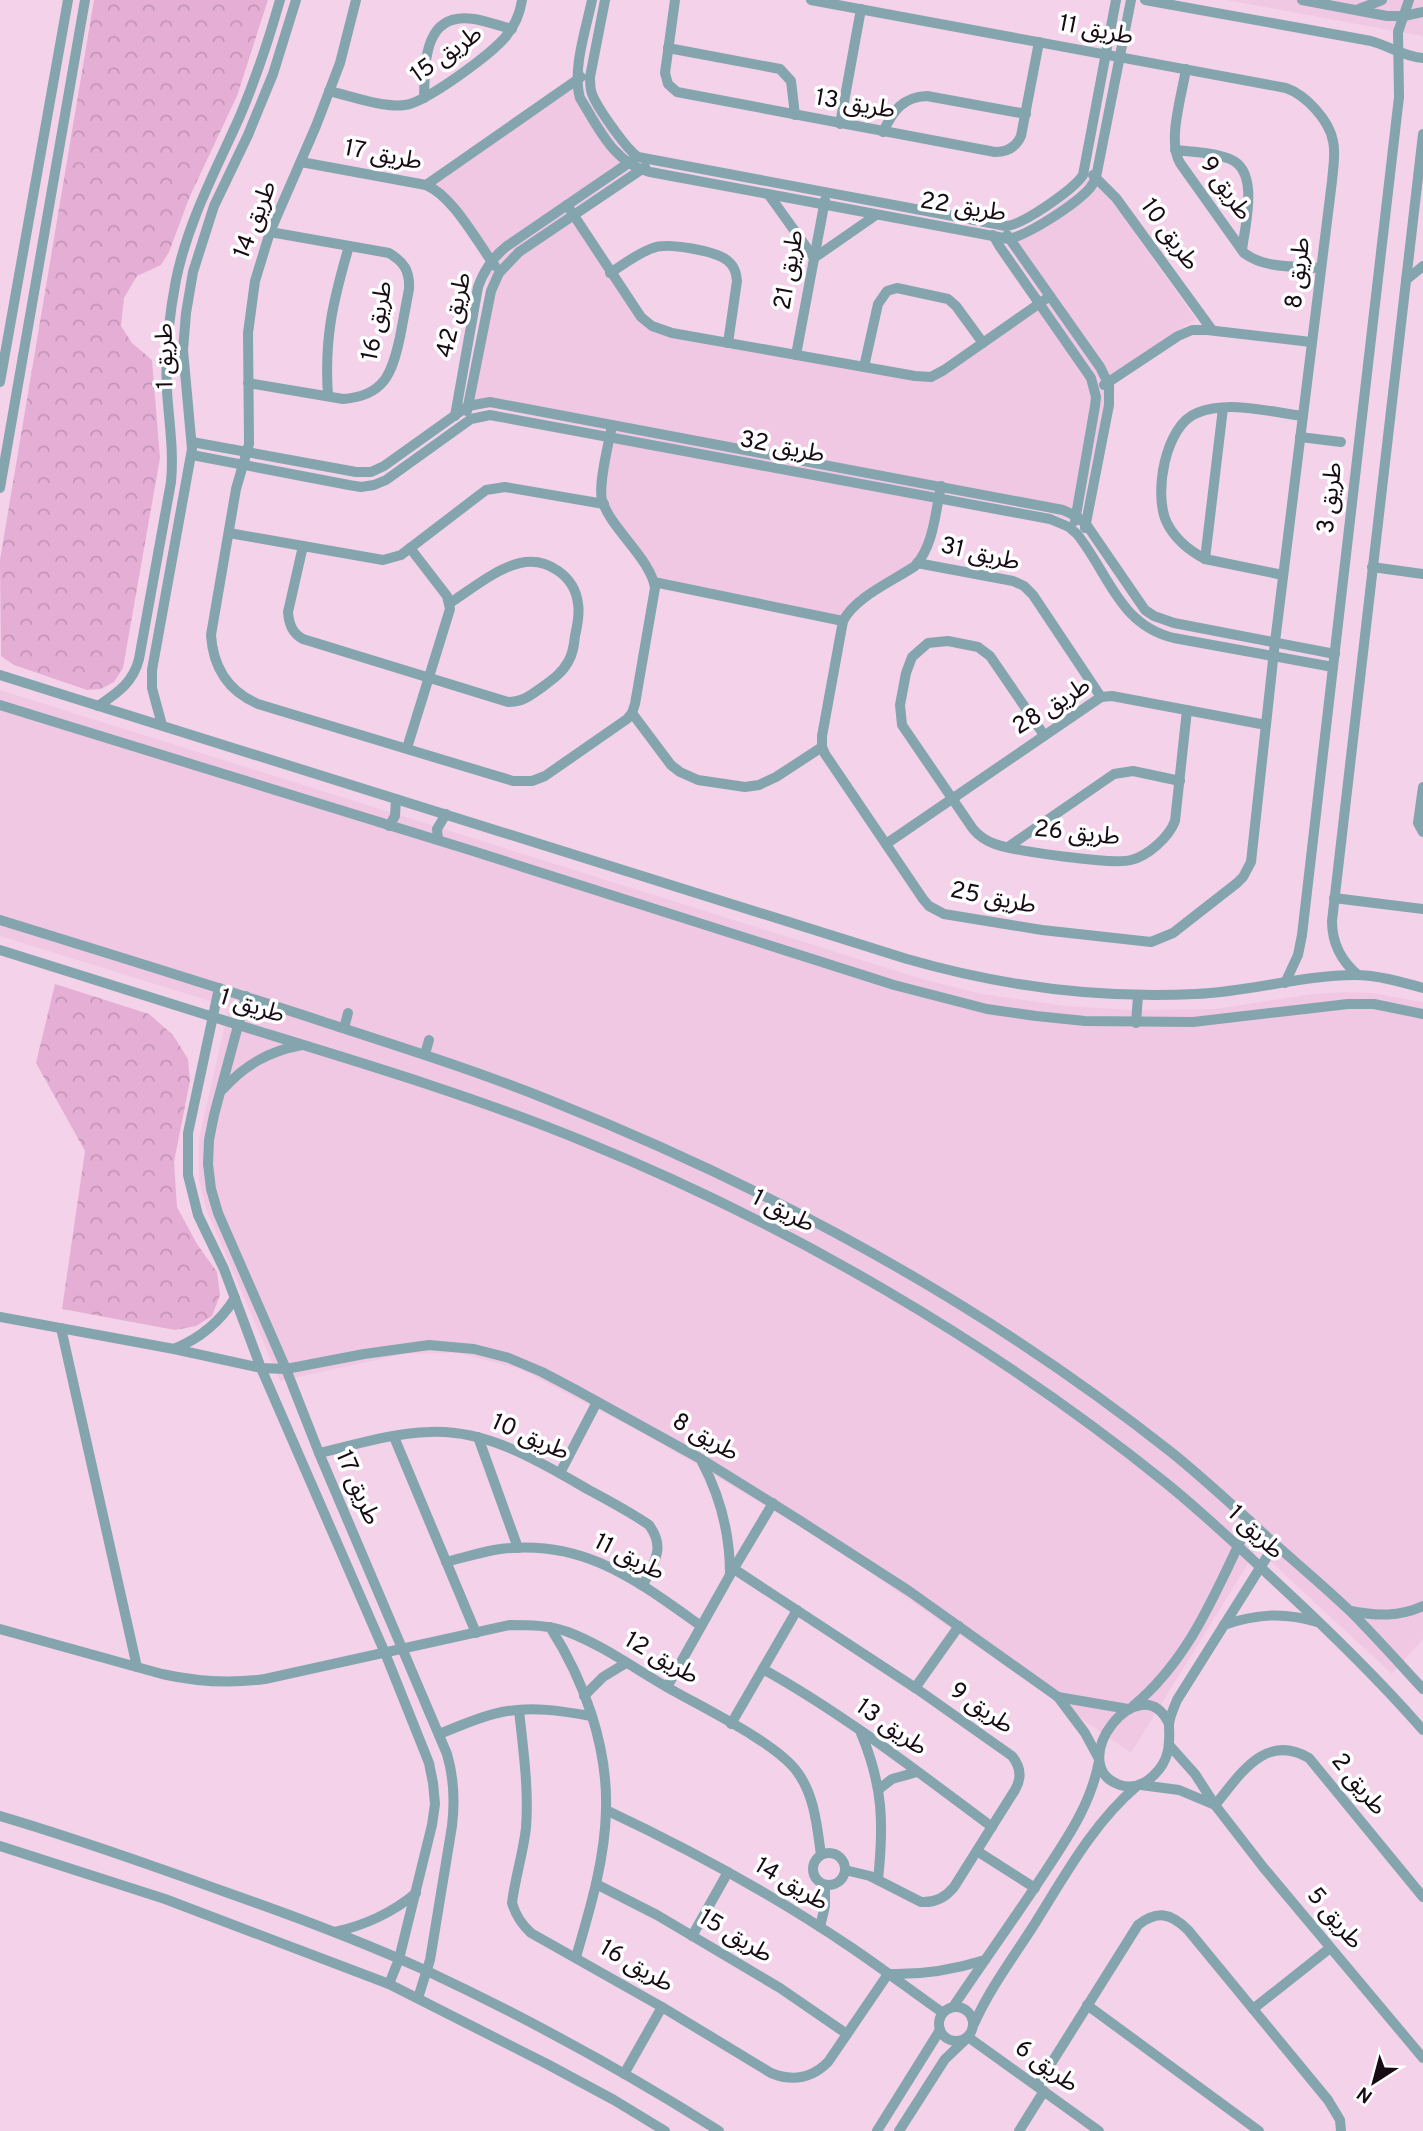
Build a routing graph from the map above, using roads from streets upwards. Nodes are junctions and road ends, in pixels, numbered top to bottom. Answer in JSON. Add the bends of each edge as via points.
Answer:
{"nodes":[{"id":1,"x":85,"y":0,"type":"edge"},
{"id":2,"x":280,"y":0,"type":"edge"},
{"id":3,"x":296,"y":0,"type":"edge"},
{"id":4,"x":356,"y":0,"type":"edge"},
{"id":5,"x":522,"y":0,"type":"edge"},
{"id":6,"x":592,"y":0,"type":"edge"},
{"id":7,"x":605,"y":0,"type":"edge"},
{"id":8,"x":675,"y":0,"type":"edge"},
{"id":9,"x":811,"y":0,"type":"edge"},
{"id":10,"x":1116,"y":0,"type":"edge"},
{"id":11,"x":1131,"y":0,"type":"edge"},
{"id":12,"x":1145,"y":0,"type":"edge"},
{"id":13,"x":1303,"y":0,"type":"edge"},
{"id":14,"x":1382,"y":0,"type":"edge"},
{"id":15,"x":1409,"y":0,"type":"edge"},
{"id":16,"x":66,"y":1,"type":"edge"},
{"id":17,"x":861,"y":9,"type":"junction"},
{"id":18,"x":1357,"y":10,"type":"junction"},
{"id":19,"x":1423,"y":12,"type":"edge"},
{"id":20,"x":1404,"y":16,"type":"junction"},
{"id":21,"x":512,"y":29,"type":"junction"},
{"id":22,"x":1039,"y":42,"type":"junction"},
{"id":23,"x":668,"y":48,"type":"junction"},
{"id":24,"x":1398,"y":50,"type":"junction"},
{"id":25,"x":1106,"y":54,"type":"junction"},
{"id":26,"x":1120,"y":57,"type":"junction"},
{"id":27,"x":1423,"y":58,"type":"edge"},
{"id":28,"x":56,"y":66,"type":"junction"},
{"id":29,"x":74,"y":69,"type":"junction"},
{"id":30,"x":592,"y":69,"type":"junction"},
{"id":31,"x":1186,"y":69,"type":"junction"},
{"id":32,"x":578,"y":79,"type":"junction"},
{"id":33,"x":329,"y":91,"type":"junction"},
{"id":34,"x":424,"y":99,"type":"junction"},
{"id":35,"x":1026,"y":114,"type":"junction"},
{"id":36,"x":794,"y":115,"type":"junction"},
{"id":37,"x":1321,"y":117,"type":"joint"},
{"id":38,"x":840,"y":124,"type":"junction"},
{"id":39,"x":883,"y":132,"type":"junction"},
{"id":40,"x":1423,"y":134,"type":"edge"},
{"id":41,"x":1175,"y":150,"type":"junction"},
{"id":42,"x":638,"y":156,"type":"junction"},
{"id":43,"x":653,"y":160,"type":"junction"},
{"id":44,"x":301,"y":162,"type":"junction"},
{"id":45,"x":628,"y":163,"type":"junction"},
{"id":46,"x":642,"y":170,"type":"junction"},
{"id":47,"x":1085,"y":170,"type":"junction"},
{"id":48,"x":1096,"y":177,"type":"junction"},
{"id":49,"x":425,"y":185,"type":"junction"},
{"id":50,"x":826,"y":192,"type":"junction"},
{"id":51,"x":769,"y":195,"type":"junction"},
{"id":52,"x":1414,"y":204,"type":"junction"},
{"id":53,"x":567,"y":205,"type":"junction"},
{"id":54,"x":823,"y":205,"type":"junction"},
{"id":55,"x":876,"y":215,"type":"junction"},
{"id":56,"x":573,"y":216,"type":"junction"},
{"id":57,"x":1423,"y":220,"type":"edge"},
{"id":58,"x":993,"y":223,"type":"junction"},
{"id":59,"x":270,"y":232,"type":"junction"},
{"id":60,"x":994,"y":237,"type":"junction"},
{"id":61,"x":1010,"y":239,"type":"junction"},
{"id":62,"x":349,"y":246,"type":"junction"},
{"id":63,"x":1242,"y":250,"type":"junction"},
{"id":64,"x":814,"y":258,"type":"junction"},
{"id":65,"x":491,"y":261,"type":"junction"},
{"id":66,"x":1423,"y":266,"type":"edge"},
{"id":67,"x":1320,"y":268,"type":"junction"},
{"id":68,"x":499,"y":273,"type":"junction"},
{"id":69,"x":610,"y":273,"type":"junction"},
{"id":70,"x":1406,"y":280,"type":"junction"},
{"id":71,"x":1050,"y":296,"type":"junction"},
{"id":72,"x":1039,"y":304,"type":"junction"},
{"id":73,"x":1212,"y":330,"type":"junction"},
{"id":74,"x":1311,"y":342,"type":"junction"},
{"id":75,"x":729,"y":343,"type":"junction"},
{"id":76,"x":983,"y":343,"type":"junction"},
{"id":77,"x":796,"y":355,"type":"junction"},
{"id":78,"x":864,"y":367,"type":"junction"},
{"id":79,"x":0,"y":382,"type":"edge"},
{"id":80,"x":248,"y":383,"type":"junction"},
{"id":81,"x":1108,"y":383,"type":"junction"},
{"id":82,"x":1095,"y":391,"type":"junction"},
{"id":83,"x":328,"y":396,"type":"junction"},
{"id":84,"x":468,"y":406,"type":"junction"},
{"id":85,"x":1223,"y":408,"type":"junction"},
{"id":86,"x":456,"y":414,"type":"junction"},
{"id":87,"x":1303,"y":416,"type":"junction"},
{"id":88,"x":464,"y":424,"type":"junction"},
{"id":89,"x":612,"y":425,"type":"junction"},
{"id":90,"x":452,"y":433,"type":"junction"},
{"id":91,"x":610,"y":437,"type":"junction"},
{"id":92,"x":1300,"y":437,"type":"junction"},
{"id":93,"x":192,"y":442,"type":"junction"},
{"id":94,"x":1340,"y":442,"type":"dead end"},
{"id":95,"x":247,"y":452,"type":"junction"},
{"id":96,"x":192,"y":455,"type":"junction"},
{"id":97,"x":243,"y":465,"type":"junction"},
{"id":98,"x":0,"y":488,"type":"edge"},
{"id":99,"x":939,"y":492,"type":"junction"},
{"id":100,"x":604,"y":504,"type":"junction"},
{"id":101,"x":1076,"y":516,"type":"junction"},
{"id":102,"x":1086,"y":524,"type":"junction"},
{"id":103,"x":1073,"y":530,"type":"junction"},
{"id":104,"x":229,"y":533,"type":"junction"},
{"id":105,"x":1082,"y":541,"type":"junction"},
{"id":106,"x":303,"y":546,"type":"junction"},
{"id":107,"x":410,"y":548,"type":"junction"},
{"id":108,"x":1205,"y":559,"type":"junction"},
{"id":109,"x":917,"y":563,"type":"junction"},
{"id":110,"x":1372,"y":567,"type":"junction"},
{"id":111,"x":1423,"y":574,"type":"edge"},
{"id":112,"x":1283,"y":575,"type":"junction"},
{"id":113,"x":654,"y":582,"type":"junction"},
{"id":114,"x":450,"y":603,"type":"junction"},
{"id":115,"x":843,"y":621,"type":"junction"},
{"id":116,"x":1275,"y":642,"type":"junction"},
{"id":117,"x":1335,"y":654,"type":"junction"},
{"id":118,"x":1274,"y":656,"type":"junction"},
{"id":119,"x":1333,"y":667,"type":"junction"},
{"id":120,"x":0,"y":675,"type":"edge"},
{"id":121,"x":429,"y":678,"type":"junction"},
{"id":122,"x":1101,"y":697,"type":"junction"},
{"id":123,"x":0,"y":705,"type":"edge"},
{"id":124,"x":98,"y":706,"type":"junction"},
{"id":125,"x":1187,"y":710,"type":"junction"},
{"id":126,"x":632,"y":713,"type":"junction"},
{"id":127,"x":162,"y":725,"type":"junction"},
{"id":128,"x":1266,"y":725,"type":"junction"},
{"id":129,"x":1044,"y":735,"type":"junction"},
{"id":130,"x":822,"y":747,"type":"junction"},
{"id":131,"x":407,"y":748,"type":"junction"},
{"id":132,"x":1180,"y":781,"type":"junction"},
{"id":133,"x":1423,"y":787,"type":"edge"},
{"id":134,"x":396,"y":799,"type":"junction"},
{"id":135,"x":952,"y":799,"type":"junction"},
{"id":136,"x":446,"y":814,"type":"junction"},
{"id":137,"x":389,"y":826,"type":"junction"},
{"id":138,"x":1423,"y":832,"type":"edge"},
{"id":139,"x":438,"y":840,"type":"junction"},
{"id":140,"x":886,"y":844,"type":"junction"},
{"id":141,"x":1007,"y":847,"type":"junction"},
{"id":142,"x":1334,"y":898,"type":"junction"},
{"id":143,"x":1423,"y":909,"type":"edge"},
{"id":144,"x":0,"y":919,"type":"edge"},
{"id":145,"x":0,"y":950,"type":"edge"},
{"id":146,"x":1358,"y":975,"type":"junction"},
{"id":147,"x":1285,"y":983,"type":"junction"},
{"id":148,"x":219,"y":988,"type":"junction"},
{"id":149,"x":1423,"y":988,"type":"edge"},
{"id":150,"x":246,"y":996,"type":"junction"},
{"id":151,"x":1138,"y":996,"type":"junction"},
{"id":152,"x":348,"y":1013,"type":"dead end"},
{"id":153,"x":1423,"y":1014,"type":"edge"},
{"id":154,"x":213,"y":1017,"type":"junction"},
{"id":155,"x":1136,"y":1023,"type":"junction"},
{"id":156,"x":238,"y":1025,"type":"junction"},
{"id":157,"x":344,"y":1028,"type":"junction"},
{"id":158,"x":429,"y":1040,"type":"dead end"},
{"id":159,"x":303,"y":1045,"type":"junction"},
{"id":160,"x":425,"y":1055,"type":"junction"},
{"id":161,"x":221,"y":1091,"type":"junction"},
{"id":162,"x":235,"y":1298,"type":"junction"},
{"id":163,"x":0,"y":1317,"type":"edge"},
{"id":164,"x":61,"y":1328,"type":"junction"},
{"id":165,"x":174,"y":1349,"type":"junction"},
{"id":166,"x":261,"y":1368,"type":"junction"},
{"id":167,"x":286,"y":1369,"type":"junction"},
{"id":168,"x":597,"y":1402,"type":"junction"},
{"id":169,"x":394,"y":1437,"type":"junction"},
{"id":170,"x":478,"y":1437,"type":"junction"},
{"id":171,"x":319,"y":1454,"type":"junction"},
{"id":172,"x":701,"y":1459,"type":"junction"},
{"id":173,"x":560,"y":1473,"type":"junction"},
{"id":174,"x":773,"y":1503,"type":"junction"},
{"id":175,"x":1250,"y":1521,"type":"junction"},
{"id":176,"x":1275,"y":1544,"type":"junction"},
{"id":177,"x":1238,"y":1546,"type":"junction"},
{"id":178,"x":518,"y":1548,"type":"junction"},
{"id":179,"x":446,"y":1562,"type":"junction"},
{"id":180,"x":1260,"y":1567,"type":"junction"},
{"id":181,"x":732,"y":1572,"type":"junction"},
{"id":182,"x":643,"y":1585,"type":"junction"},
{"id":183,"x":1423,"y":1606,"type":"edge"},
{"id":184,"x":797,"y":1610,"type":"junction"},
{"id":185,"x":1350,"y":1611,"type":"junction"},
{"id":186,"x":1321,"y":1623,"type":"junction"},
{"id":187,"x":1224,"y":1625,"type":"junction"},
{"id":188,"x":701,"y":1626,"type":"junction"},
{"id":189,"x":959,"y":1626,"type":"junction"},
{"id":190,"x":550,"y":1627,"type":"junction"},
{"id":191,"x":0,"y":1629,"type":"edge"},
{"id":192,"x":476,"y":1633,"type":"junction"},
{"id":193,"x":404,"y":1649,"type":"junction"},
{"id":194,"x":385,"y":1653,"type":"junction"},
{"id":195,"x":626,"y":1663,"type":"junction"},
{"id":196,"x":137,"y":1667,"type":"junction"},
{"id":197,"x":763,"y":1669,"type":"junction"},
{"id":198,"x":667,"y":1687,"type":"junction"},
{"id":199,"x":915,"y":1688,"type":"junction"},
{"id":200,"x":1423,"y":1689,"type":"edge"},
{"id":201,"x":584,"y":1696,"type":"junction"},
{"id":202,"x":1058,"y":1697,"type":"junction"},
{"id":203,"x":1130,"y":1708,"type":"junction"},
{"id":204,"x":519,"y":1710,"type":"junction"},
{"id":205,"x":591,"y":1716,"type":"junction"},
{"id":206,"x":731,"y":1724,"type":"junction"},
{"id":207,"x":1169,"y":1724,"type":"junction"},
{"id":208,"x":1423,"y":1730,"type":"edge"},
{"id":209,"x":861,"y":1733,"type":"junction"},
{"id":210,"x":439,"y":1734,"type":"junction"},
{"id":211,"x":1170,"y":1746,"type":"junction"},
{"id":212,"x":1099,"y":1760,"type":"junction"},
{"id":213,"x":918,"y":1772,"type":"junction"},
{"id":214,"x":1138,"y":1785,"type":"junction"},
{"id":215,"x":879,"y":1789,"type":"junction"},
{"id":216,"x":1215,"y":1805,"type":"junction"},
{"id":217,"x":606,"y":1810,"type":"junction"},
{"id":218,"x":0,"y":1816,"type":"edge"},
{"id":219,"x":992,"y":1827,"type":"junction"},
{"id":220,"x":0,"y":1846,"type":"edge"},
{"id":221,"x":977,"y":1851,"type":"junction"},
{"id":222,"x":821,"y":1854,"type":"junction"},
{"id":223,"x":845,"y":1870,"type":"junction"},
{"id":224,"x":728,"y":1872,"type":"junction"},
{"id":225,"x":878,"y":1880,"type":"junction"},
{"id":226,"x":596,"y":1884,"type":"junction"},
{"id":227,"x":825,"y":1885,"type":"junction"},
{"id":228,"x":1034,"y":1888,"type":"junction"},
{"id":229,"x":416,"y":1893,"type":"junction"},
{"id":230,"x":1423,"y":1897,"type":"edge"},
{"id":231,"x":820,"y":1927,"type":"junction"},
{"id":232,"x":334,"y":1933,"type":"junction"},
{"id":233,"x":692,"y":1936,"type":"junction"},
{"id":234,"x":1330,"y":1948,"type":"junction"},
{"id":235,"x":576,"y":1957,"type":"junction"},
{"id":236,"x":399,"y":1959,"type":"junction"},
{"id":237,"x":985,"y":1960,"type":"junction"},
{"id":238,"x":427,"y":1971,"type":"junction"},
{"id":239,"x":888,"y":1974,"type":"junction"},
{"id":240,"x":389,"y":1984,"type":"junction"},
{"id":241,"x":418,"y":1998,"type":"junction"},
{"id":242,"x":1087,"y":2005,"type":"junction"},
{"id":243,"x":662,"y":2007,"type":"junction"},
{"id":244,"x":1253,"y":2009,"type":"junction"},
{"id":245,"x":948,"y":2010,"type":"junction"},
{"id":246,"x":974,"y":2024,"type":"junction"},
{"id":247,"x":940,"y":2030,"type":"junction"},
{"id":248,"x":847,"y":2034,"type":"junction"},
{"id":249,"x":967,"y":2038,"type":"junction"},
{"id":250,"x":1423,"y":2058,"type":"edge"},
{"id":251,"x":624,"y":2074,"type":"junction"},
{"id":252,"x":1040,"y":2089,"type":"junction"},
{"id":253,"x":665,"y":2131,"type":"edge"},
{"id":254,"x":719,"y":2131,"type":"edge"},
{"id":255,"x":877,"y":2131,"type":"edge"},
{"id":256,"x":899,"y":2131,"type":"edge"},
{"id":257,"x":1018,"y":2131,"type":"edge"},
{"id":258,"x":1099,"y":2131,"type":"edge"},
{"id":259,"x":1259,"y":2131,"type":"edge"},
{"id":260,"x":1341,"y":2131,"type":"edge"}],
"edges":[{"from":1,"to":29,"type":"street"},
{"from":2,"to":124,"type":"street","name":"طريق 1","via":[[252,85],[200,200],[180,259],[168,343],[172,482],[139,659],[133,677]]},
{"from":3,"to":93,"type":"street","name":"طريق 1","via":[[273,74],[214,206],[193,272],[183,350]]},
{"from":4,"to":33,"type":"street","name":"طريق 14"},
{"from":5,"to":21,"type":"street","name":"طريق 15"},
{"from":6,"to":32,"type":"street"},
{"from":7,"to":30,"type":"street"},
{"from":8,"to":23,"type":"street","name":"طريق 13"},
{"from":9,"to":17,"type":"street","name":"طريق 11"},
{"from":10,"to":25,"type":"street"},
{"from":11,"to":26,"type":"street"},
{"from":12,"to":24,"type":"street","via":[[1371,41]]},
{"from":13,"to":18,"type":"street"},
{"from":14,"to":18,"type":"street"},
{"from":15,"to":20,"type":"street","name":"طريق 3"},
{"from":16,"to":28,"type":"street"},
{"from":17,"to":22,"type":"street","name":"طريق 11"},
{"from":17,"to":38,"type":"street"},
{"from":18,"to":20,"type":"street"},
{"from":19,"to":20,"type":"street"},
{"from":20,"to":24,"type":"street","name":"طريق 3"},
{"from":21,"to":34,"type":"street","name":"طريق 15","via":[[493,50]]},
{"from":21,"to":34,"type":"street","via":[[473,19],[442,26],[429,44]]},
{"from":22,"to":25,"type":"street","name":"طريق 11"},
{"from":22,"to":35,"type":"street","name":"طريق 13"},
{"from":23,"to":36,"type":"street","via":[[780,69],[791,81]]},
{"from":23,"to":36,"type":"street","name":"طريق 13","via":[[666,79],[677,92]]},
{"from":24,"to":27,"type":"street"},
{"from":24,"to":117,"type":"street","name":"طريق 3","via":[[1399,97]]},
{"from":25,"to":26,"type":"street","name":"طريق 11"},
{"from":25,"to":47,"type":"street"},
{"from":26,"to":31,"type":"street","name":"طريق 11"},
{"from":26,"to":48,"type":"street"},
{"from":28,"to":29,"type":"street"},
{"from":28,"to":79,"type":"street"},
{"from":29,"to":98,"type":"street"},
{"from":30,"to":32,"type":"street"},
{"from":30,"to":42,"type":"street","via":[[592,94],[626,146]]},
{"from":31,"to":37,"type":"street","name":"طريق 11","via":[[1286,88],[1305,97]]},
{"from":31,"to":41,"type":"street","name":"طريق 9"},
{"from":32,"to":45,"type":"street","via":[[580,98],[614,151]]},
{"from":32,"to":49,"type":"street"},
{"from":33,"to":34,"type":"street","name":"طريق 15","via":[[393,106]]},
{"from":33,"to":44,"type":"street","name":"طريق 14"},
{"from":35,"to":39,"type":"street","via":[[917,96],[899,105]]},
{"from":35,"to":39,"type":"street","name":"طريق 13","via":[[1018,143],[1003,152]]},
{"from":36,"to":38,"type":"street","name":"طريق 13"},
{"from":37,"to":67,"type":"street","name":"طريق 8","via":[[1333,138],[1334,153]]},
{"from":38,"to":39,"type":"street","name":"طريق 13"},
{"from":40,"to":52,"type":"street","name":"طريق 3"},
{"from":41,"to":63,"type":"street","name":"طريق 9"},
{"from":41,"to":63,"type":"street","via":[[1222,156],[1241,166],[1249,187]]},
{"from":42,"to":43,"type":"street","name":"طريق 22"},
{"from":42,"to":45,"type":"street","name":"طريق 42"},
{"from":43,"to":46,"type":"street","name":"طريق 42"},
{"from":43,"to":50,"type":"street","name":"طريق 22"},
{"from":44,"to":49,"type":"street","name":"طريق 17"},
{"from":44,"to":59,"type":"street","name":"طريق 14"},
{"from":45,"to":46,"type":"street","name":"طريق 22"},
{"from":45,"to":53,"type":"street","name":"طريق 42"},
{"from":46,"to":51,"type":"street","name":"طريق 22"},
{"from":46,"to":56,"type":"street","name":"طريق 42"},
{"from":47,"to":48,"type":"street","name":"طريق 10"},
{"from":47,"to":58,"type":"street","name":"طريق 22","via":[[1074,187],[1023,221],[1012,226]]},
{"from":48,"to":61,"type":"street","name":"طريق 22","via":[[1082,195],[1027,233]]},
{"from":48,"to":73,"type":"street","name":"طريق 10"},
{"from":49,"to":65,"type":"street","name":"طريق 17","via":[[449,201]]},
{"from":50,"to":54,"type":"street","name":"طريق 21"},
{"from":50,"to":58,"type":"street","name":"طريق 22"},
{"from":51,"to":54,"type":"street","name":"طريق 22"},
{"from":51,"to":64,"type":"street"},
{"from":52,"to":57,"type":"street"},
{"from":52,"to":70,"type":"street","name":"طريق 3"},
{"from":53,"to":56,"type":"street"},
{"from":53,"to":65,"type":"street","name":"طريق 42"},
{"from":54,"to":55,"type":"street","name":"طريق 22"},
{"from":54,"to":64,"type":"street","name":"طريق 21"},
{"from":55,"to":60,"type":"street","name":"طريق 22"},
{"from":55,"to":64,"type":"street"},
{"from":56,"to":68,"type":"street","name":"طريق 42","via":[[519,252]]},
{"from":56,"to":69,"type":"street"},
{"from":58,"to":60,"type":"street"},
{"from":58,"to":61,"type":"street"},
{"from":59,"to":62,"type":"street","name":"طريق 16"},
{"from":59,"to":80,"type":"street","name":"طريق 14","via":[[251,307]]},
{"from":60,"to":61,"type":"street","name":"طريق 22"},
{"from":60,"to":72,"type":"street"},
{"from":61,"to":71,"type":"street"},
{"from":62,"to":83,"type":"street","via":[[327,340]]},
{"from":62,"to":83,"type":"street","name":"طريق 16","via":[[396,257],[406,267],[410,289],[389,376],[356,398]]},
{"from":63,"to":67,"type":"street","name":"طريق 9","via":[[1259,262]]},
{"from":64,"to":77,"type":"street","name":"طريق 21"},
{"from":65,"to":68,"type":"street","name":"طريق 17"},
{"from":65,"to":86,"type":"street","name":"طريق 42","via":[[478,287]]},
{"from":66,"to":70,"type":"street"},
{"from":67,"to":74,"type":"street","name":"طريق 8"},
{"from":68,"to":84,"type":"street","name":"طريق 42","via":[[491,291]]},
{"from":69,"to":75,"type":"street","via":[[640,317],[652,326]]},
{"from":69,"to":75,"type":"street","via":[[659,246],[726,259],[737,281]]},
{"from":70,"to":110,"type":"street","name":"طريق 3"},
{"from":71,"to":72,"type":"street"},
{"from":71,"to":81,"type":"street"},
{"from":72,"to":76,"type":"street"},
{"from":72,"to":82,"type":"street","via":[[1091,378]]},
{"from":73,"to":74,"type":"street"},
{"from":73,"to":81,"type":"street","via":[[1178,336]]},
{"from":74,"to":87,"type":"street","name":"طريق 8"},
{"from":75,"to":77,"type":"street"},
{"from":76,"to":78,"type":"street","via":[[931,377]]},
{"from":76,"to":78,"type":"street","via":[[948,299],[892,289],[875,311]]},
{"from":77,"to":78,"type":"street"},
{"from":80,"to":83,"type":"street","name":"طريق 16"},
{"from":80,"to":95,"type":"street","name":"طريق 14"},
{"from":81,"to":82,"type":"street"},
{"from":81,"to":102,"type":"street","via":[[1110,405]]},
{"from":82,"to":101,"type":"street"},
{"from":84,"to":86,"type":"street"},
{"from":84,"to":88,"type":"street","name":"طريق 42"},
{"from":84,"to":89,"type":"street","name":"طريق 32","via":[[490,402]]},
{"from":85,"to":87,"type":"street"},
{"from":85,"to":108,"type":"street"},
{"from":85,"to":108,"type":"street","via":[[1197,413],[1182,422],[1167,459],[1160,495],[1168,524],[1185,546]]},
{"from":86,"to":90,"type":"street","name":"طريق 42"},
{"from":86,"to":95,"type":"street","via":[[371,472]]},
{"from":87,"to":92,"type":"street","name":"طريق 8"},
{"from":88,"to":90,"type":"street","name":"طريق 32"},
{"from":88,"to":91,"type":"street","name":"طريق 32","via":[[490,415]]},
{"from":89,"to":91,"type":"street"},
{"from":89,"to":99,"type":"street","name":"طريق 32"},
{"from":90,"to":97,"type":"street","name":"طريق 32","via":[[396,474],[361,487]]},
{"from":91,"to":99,"type":"street","name":"طريق 32"},
{"from":91,"to":100,"type":"street","via":[[601,485]]},
{"from":92,"to":94,"type":"street"},
{"from":92,"to":112,"type":"street","name":"طريق 8"},
{"from":93,"to":95,"type":"street"},
{"from":93,"to":96,"type":"street","name":"طريق 1"},
{"from":95,"to":97,"type":"street","name":"طريق 14"},
{"from":96,"to":97,"type":"street","name":"طريق 32"},
{"from":96,"to":127,"type":"street","name":"طريق 1","via":[[152,670]]},
{"from":97,"to":104,"type":"street","name":"طريق 14"},
{"from":99,"to":101,"type":"street","name":"طريق 32","via":[[1053,507]]},
{"from":99,"to":103,"type":"street","name":"طريق 32","via":[[1050,519]]},
{"from":99,"to":109,"type":"street","via":[[929,542]]},
{"from":100,"to":107,"type":"street","via":[[492,488]]},
{"from":100,"to":113,"type":"street"},
{"from":101,"to":102,"type":"street","name":"طريق 32"},
{"from":101,"to":103,"type":"street"},
{"from":102,"to":105,"type":"street"},
{"from":102,"to":116,"type":"street","name":"طريق 32","via":[[1138,602],[1154,616]]},
{"from":103,"to":105,"type":"street","name":"طريق 32"},
{"from":104,"to":106,"type":"street"},
{"from":104,"to":131,"type":"street","name":"طريق 14","via":[[211,635],[216,663],[228,682],[258,704]]},
{"from":105,"to":118,"type":"street","name":"طريق 32","via":[[1126,610],[1153,631]]},
{"from":106,"to":107,"type":"street","via":[[383,560]]},
{"from":106,"to":121,"type":"street","via":[[288,612],[298,637]]},
{"from":107,"to":114,"type":"street"},
{"from":108,"to":112,"type":"street"},
{"from":109,"to":115,"type":"street","via":[[859,602]]},
{"from":109,"to":122,"type":"street","name":"طريق 31","via":[[1024,586]]},
{"from":110,"to":111,"type":"street"},
{"from":110,"to":142,"type":"street","name":"طريق 3"},
{"from":112,"to":116,"type":"street","name":"طريق 8"},
{"from":113,"to":115,"type":"street"},
{"from":113,"to":126,"type":"street"},
{"from":114,"to":121,"type":"street"},
{"from":114,"to":121,"type":"street","via":[[518,563],[552,567],[570,581],[577,598],[579,616],[571,657],[559,674],[516,702]]},
{"from":115,"to":130,"type":"street"},
{"from":116,"to":117,"type":"street","name":"طريق 32"},
{"from":116,"to":118,"type":"street","name":"طريق 25"},
{"from":117,"to":119,"type":"street","name":"طريق 3"},
{"from":118,"to":119,"type":"street","name":"طريق 32"},
{"from":118,"to":128,"type":"street","name":"طريق 25"},
{"from":119,"to":147,"type":"street","name":"طريق 3","via":[[1303,935]]},
{"from":120,"to":124,"type":"street"},
{"from":121,"to":131,"type":"street"},
{"from":122,"to":125,"type":"street","name":"طريق 28"},
{"from":122,"to":129,"type":"street","name":"طريق 28"},
{"from":123,"to":137,"type":"street"},
{"from":124,"to":127,"type":"street"},
{"from":125,"to":128,"type":"street","name":"طريق 28"},
{"from":125,"to":132,"type":"street","name":"طريق 26"},
{"from":126,"to":130,"type":"street","via":[[671,765],[698,780],[759,785]]},
{"from":126,"to":131,"type":"street","name":"طريق 14","via":[[532,782],[513,781]]},
{"from":127,"to":134,"type":"street"},
{"from":128,"to":140,"type":"street","name":"طريق 25","via":[[1248,870],[1158,941],[1089,936],[944,914],[923,899]]},
{"from":129,"to":135,"type":"street","name":"طريق 28"},
{"from":129,"to":135,"type":"street","via":[[984,650],[948,641],[922,647],[909,664],[900,718]]},
{"from":130,"to":140,"type":"street","name":"طريق 25"},
{"from":132,"to":141,"type":"street","via":[[1133,771],[1114,774]]},
{"from":132,"to":141,"type":"street","name":"طريق 26","via":[[1174,826],[1138,858],[1119,861]]},
{"from":133,"to":138,"type":"street","via":[[1418,823]]},
{"from":134,"to":136,"type":"street"},
{"from":134,"to":137,"type":"street"},
{"from":135,"to":140,"type":"street","name":"طريق 28"},
{"from":135,"to":141,"type":"street","name":"طريق 26","via":[[978,834]]},
{"from":136,"to":139,"type":"street","via":[[437,829]]},
{"from":136,"to":151,"type":"street","via":[[939,968],[1032,987]]},
{"from":137,"to":139,"type":"street"},
{"from":139,"to":155,"type":"street","via":[[928,995],[1035,1016]]},
{"from":142,"to":143,"type":"street"},
{"from":142,"to":146,"type":"street","name":"طريق 3","via":[[1334,941],[1343,960]]},
{"from":144,"to":148,"type":"street","name":"طريق 1"},
{"from":145,"to":154,"type":"street","name":"طريق 1"},
{"from":146,"to":147,"type":"street"},
{"from":146,"to":149,"type":"street"},
{"from":147,"to":151,"type":"street","via":[[1216,993]]},
{"from":148,"to":150,"type":"street","name":"طريق 1"},
{"from":148,"to":154,"type":"street","name":"طريق 17"},
{"from":150,"to":156,"type":"street","name":"طريق 17"},
{"from":150,"to":157,"type":"street","name":"طريق 1"},
{"from":151,"to":155,"type":"street"},
{"from":152,"to":157,"type":"street"},
{"from":153,"to":155,"type":"street","via":[[1348,1004],[1223,1020]]},
{"from":154,"to":156,"type":"street","name":"طريق 1"},
{"from":154,"to":162,"type":"street","name":"طريق 17","via":[[188,1133],[188,1175],[198,1215]]},
{"from":156,"to":159,"type":"street","name":"طريق 1"},
{"from":156,"to":161,"type":"street","name":"طريق 17"},
{"from":157,"to":160,"type":"street","name":"طريق 1"},
{"from":158,"to":160,"type":"street"},
{"from":159,"to":161,"type":"street","via":[[258,1059]]},
{"from":159,"to":177,"type":"street","name":"طريق 1","via":[[463,1096],[584,1142],[806,1246],[1049,1394],[1166,1483]]},
{"from":160,"to":175,"type":"street","name":"طريق 1","via":[[604,1122],[853,1241],[962,1306],[1091,1392]]},
{"from":161,"to":167,"type":"street","name":"طريق 17","via":[[209,1140],[211,1189]]},
{"from":162,"to":165,"type":"street","via":[[209,1329]]},
{"from":162,"to":166,"type":"street","name":"طريق 17"},
{"from":163,"to":164,"type":"street","name":"طريق 8"},
{"from":164,"to":165,"type":"street","name":"طريق 8"},
{"from":164,"to":196,"type":"street"},
{"from":165,"to":166,"type":"street","name":"طريق 8"},
{"from":166,"to":167,"type":"street","name":"طريق 8"},
{"from":166,"to":194,"type":"street","name":"طريق 17"},
{"from":167,"to":168,"type":"street","name":"طريق 8","via":[[397,1349],[452,1346],[509,1359]]},
{"from":167,"to":171,"type":"street","name":"طريق 17"},
{"from":168,"to":172,"type":"street","name":"طريق 8"},
{"from":168,"to":173,"type":"street"},
{"from":169,"to":170,"type":"street","name":"طريق 10","via":[[446,1432]]},
{"from":169,"to":171,"type":"street","name":"طريق 10"},
{"from":169,"to":179,"type":"street"},
{"from":170,"to":173,"type":"street","name":"طريق 10"},
{"from":170,"to":178,"type":"street"},
{"from":171,"to":193,"type":"street","name":"طريق 17"},
{"from":172,"to":174,"type":"street","name":"طريق 8"},
{"from":172,"to":181,"type":"street","via":[[721,1503]]},
{"from":173,"to":182,"type":"street","name":"طريق 10","via":[[649,1525],[656,1534],[657,1555]]},
{"from":174,"to":181,"type":"street"},
{"from":174,"to":189,"type":"street","name":"طريق 8"},
{"from":175,"to":176,"type":"street","name":"طريق 1"},
{"from":175,"to":177,"type":"street"},
{"from":176,"to":180,"type":"street"},
{"from":176,"to":185,"type":"street","name":"طريق 1"},
{"from":177,"to":180,"type":"street","name":"طريق 1"},
{"from":177,"to":203,"type":"street","via":[[1190,1641],[1159,1682]]},
{"from":178,"to":179,"type":"street","name":"طريق 11"},
{"from":178,"to":182,"type":"street","name":"طريق 11","via":[[585,1557]]},
{"from":179,"to":192,"type":"street"},
{"from":180,"to":186,"type":"street","name":"طريق 1"},
{"from":180,"to":187,"type":"street"},
{"from":181,"to":184,"type":"street","name":"طريق 9"},
{"from":181,"to":188,"type":"street"},
{"from":182,"to":188,"type":"street","name":"طريق 11"},
{"from":183,"to":185,"type":"street","via":[[1392,1615]]},
{"from":184,"to":197,"type":"street"},
{"from":184,"to":199,"type":"street","name":"طريق 9"},
{"from":185,"to":200,"type":"street","name":"طريق 1"},
{"from":186,"to":187,"type":"street","via":[[1272,1614]]},
{"from":186,"to":208,"type":"street","name":"طريق 1"},
{"from":187,"to":207,"type":"street","via":[[1183,1690]]},
{"from":188,"to":198,"type":"street"},
{"from":189,"to":199,"type":"street"},
{"from":189,"to":202,"type":"street","name":"طريق 8"},
{"from":190,"to":192,"type":"street","name":"طريق 12","via":[[510,1625]]},
{"from":190,"to":195,"type":"street","name":"طريق 12"},
{"from":190,"to":201,"type":"street"},
{"from":191,"to":196,"type":"street","name":"طريق 12"},
{"from":192,"to":193,"type":"street","name":"طريق 12"},
{"from":193,"to":194,"type":"street","name":"طريق 12"},
{"from":193,"to":210,"type":"street","name":"طريق 17"},
{"from":194,"to":196,"type":"street","name":"طريق 12","via":[[240,1682],[188,1680]]},
{"from":194,"to":229,"type":"street","name":"طريق 17","via":[[433,1783],[432,1825]]},
{"from":195,"to":198,"type":"street","name":"طريق 12"},
{"from":195,"to":201,"type":"street"},
{"from":197,"to":206,"type":"street"},
{"from":197,"to":209,"type":"street","name":"طريق 13"},
{"from":198,"to":206,"type":"street","name":"طريق 12"},
{"from":199,"to":219,"type":"street","name":"طريق 9","via":[[1016,1762],[1018,1784]]},
{"from":201,"to":205,"type":"street"},
{"from":202,"to":203,"type":"street","name":"طريق 8"},
{"from":202,"to":212,"type":"street","name":"طريق 8"},
{"from":203,"to":207,"type":"street","via":[[1153,1707]]},
{"from":203,"to":212,"type":"street","via":[[1108,1730]]},
{"from":204,"to":205,"type":"street"},
{"from":204,"to":210,"type":"street","via":[[489,1715]]},
{"from":204,"to":235,"type":"street","name":"طريق 16","via":[[527,1806],[512,1903],[521,1924],[531,1933]]},
{"from":205,"to":217,"type":"street","via":[[603,1762]]},
{"from":206,"to":222,"type":"street","name":"طريق 12","via":[[783,1757],[797,1772],[813,1805]]},
{"from":207,"to":211,"type":"street"},
{"from":209,"to":213,"type":"street","name":"طريق 13"},
{"from":209,"to":215,"type":"street"},
{"from":210,"to":238,"type":"street","name":"طريق 17","via":[[452,1771],[455,1808]]},
{"from":211,"to":214,"type":"street","via":[[1160,1769]]},
{"from":211,"to":216,"type":"street","name":"طريق 5","via":[[1203,1783]]},
{"from":212,"to":214,"type":"street","via":[[1111,1780]]},
{"from":212,"to":228,"type":"street","via":[[1080,1818]]},
{"from":213,"to":215,"type":"street","via":[[892,1779]]},
{"from":213,"to":219,"type":"street","name":"طريق 13"},
{"from":214,"to":216,"type":"street","name":"طريق 5","via":[[1179,1790]]},
{"from":214,"to":246,"type":"street","via":[[1107,1815],[1084,1847]]},
{"from":215,"to":225,"type":"street"},
{"from":216,"to":230,"type":"street","name":"طريق 2","via":[[1256,1758],[1270,1751],[1297,1751],[1308,1758]]},
{"from":216,"to":234,"type":"street","name":"طريق 5"},
{"from":217,"to":224,"type":"street","name":"طريق 14"},
{"from":217,"to":226,"type":"street"},
{"from":218,"to":232,"type":"street","via":[[171,1872]]},
{"from":219,"to":221,"type":"street","name":"طريق 9"},
{"from":220,"to":240,"type":"street","via":[[165,1899]]},
{"from":221,"to":225,"type":"street","name":"طريق 9","via":[[954,1887],[936,1901],[914,1900]]},
{"from":221,"to":228,"type":"street"},
{"from":222,"to":223,"type":"street","via":[[836,1854]]},
{"from":222,"to":227,"type":"street","via":[[813,1873]]},
{"from":223,"to":225,"type":"street","name":"طريق 9"},
{"from":223,"to":227,"type":"street","via":[[836,1884]]},
{"from":224,"to":231,"type":"street","name":"طريق 14"},
{"from":224,"to":233,"type":"street"},
{"from":226,"to":233,"type":"street","name":"طريق 15"},
{"from":226,"to":235,"type":"street"},
{"from":227,"to":231,"type":"street"},
{"from":228,"to":237,"type":"street"},
{"from":229,"to":232,"type":"street","via":[[378,1918]]},
{"from":229,"to":236,"type":"street","name":"طريق 17"},
{"from":231,"to":239,"type":"street","name":"طريق 14"},
{"from":232,"to":236,"type":"street"},
{"from":233,"to":248,"type":"street","name":"طريق 15","via":[[803,2002]]},
{"from":234,"to":244,"type":"street"},
{"from":234,"to":250,"type":"street","name":"طريق 5"},
{"from":235,"to":243,"type":"street","name":"طريق 16"},
{"from":236,"to":238,"type":"street"},
{"from":236,"to":240,"type":"street","name":"طريق 17"},
{"from":237,"to":239,"type":"street","via":[[928,1973]]},
{"from":237,"to":245,"type":"street"},
{"from":238,"to":241,"type":"street","name":"طريق 17"},
{"from":238,"to":251,"type":"street"},
{"from":239,"to":245,"type":"street","name":"طريق 14"},
{"from":239,"to":248,"type":"street","name":"طريق 16"},
{"from":240,"to":241,"type":"street"},
{"from":241,"to":253,"type":"street"},
{"from":242,"to":244,"type":"street","via":[[1138,1924],[1157,1915],[1178,1921]]},
{"from":242,"to":252,"type":"street"},
{"from":242,"to":259,"type":"street"},
{"from":243,"to":248,"type":"street","name":"طريق 16","via":[[771,2073],[791,2078],[820,2069]]},
{"from":243,"to":251,"type":"street"},
{"from":244,"to":260,"type":"street","via":[[1335,2109]]},
{"from":245,"to":246,"type":"street","via":[[969,2012]]},
{"from":245,"to":247,"type":"street","via":[[939,2021]]},
{"from":246,"to":249,"type":"street"},
{"from":247,"to":249,"type":"street","via":[[952,2041]]},
{"from":247,"to":255,"type":"street"},
{"from":249,"to":252,"type":"street","name":"طريق 6"},
{"from":249,"to":256,"type":"street","via":[[945,2059]]},
{"from":251,"to":254,"type":"street"},
{"from":252,"to":257,"type":"street"},
{"from":252,"to":258,"type":"street","name":"طريق 6"}]}
